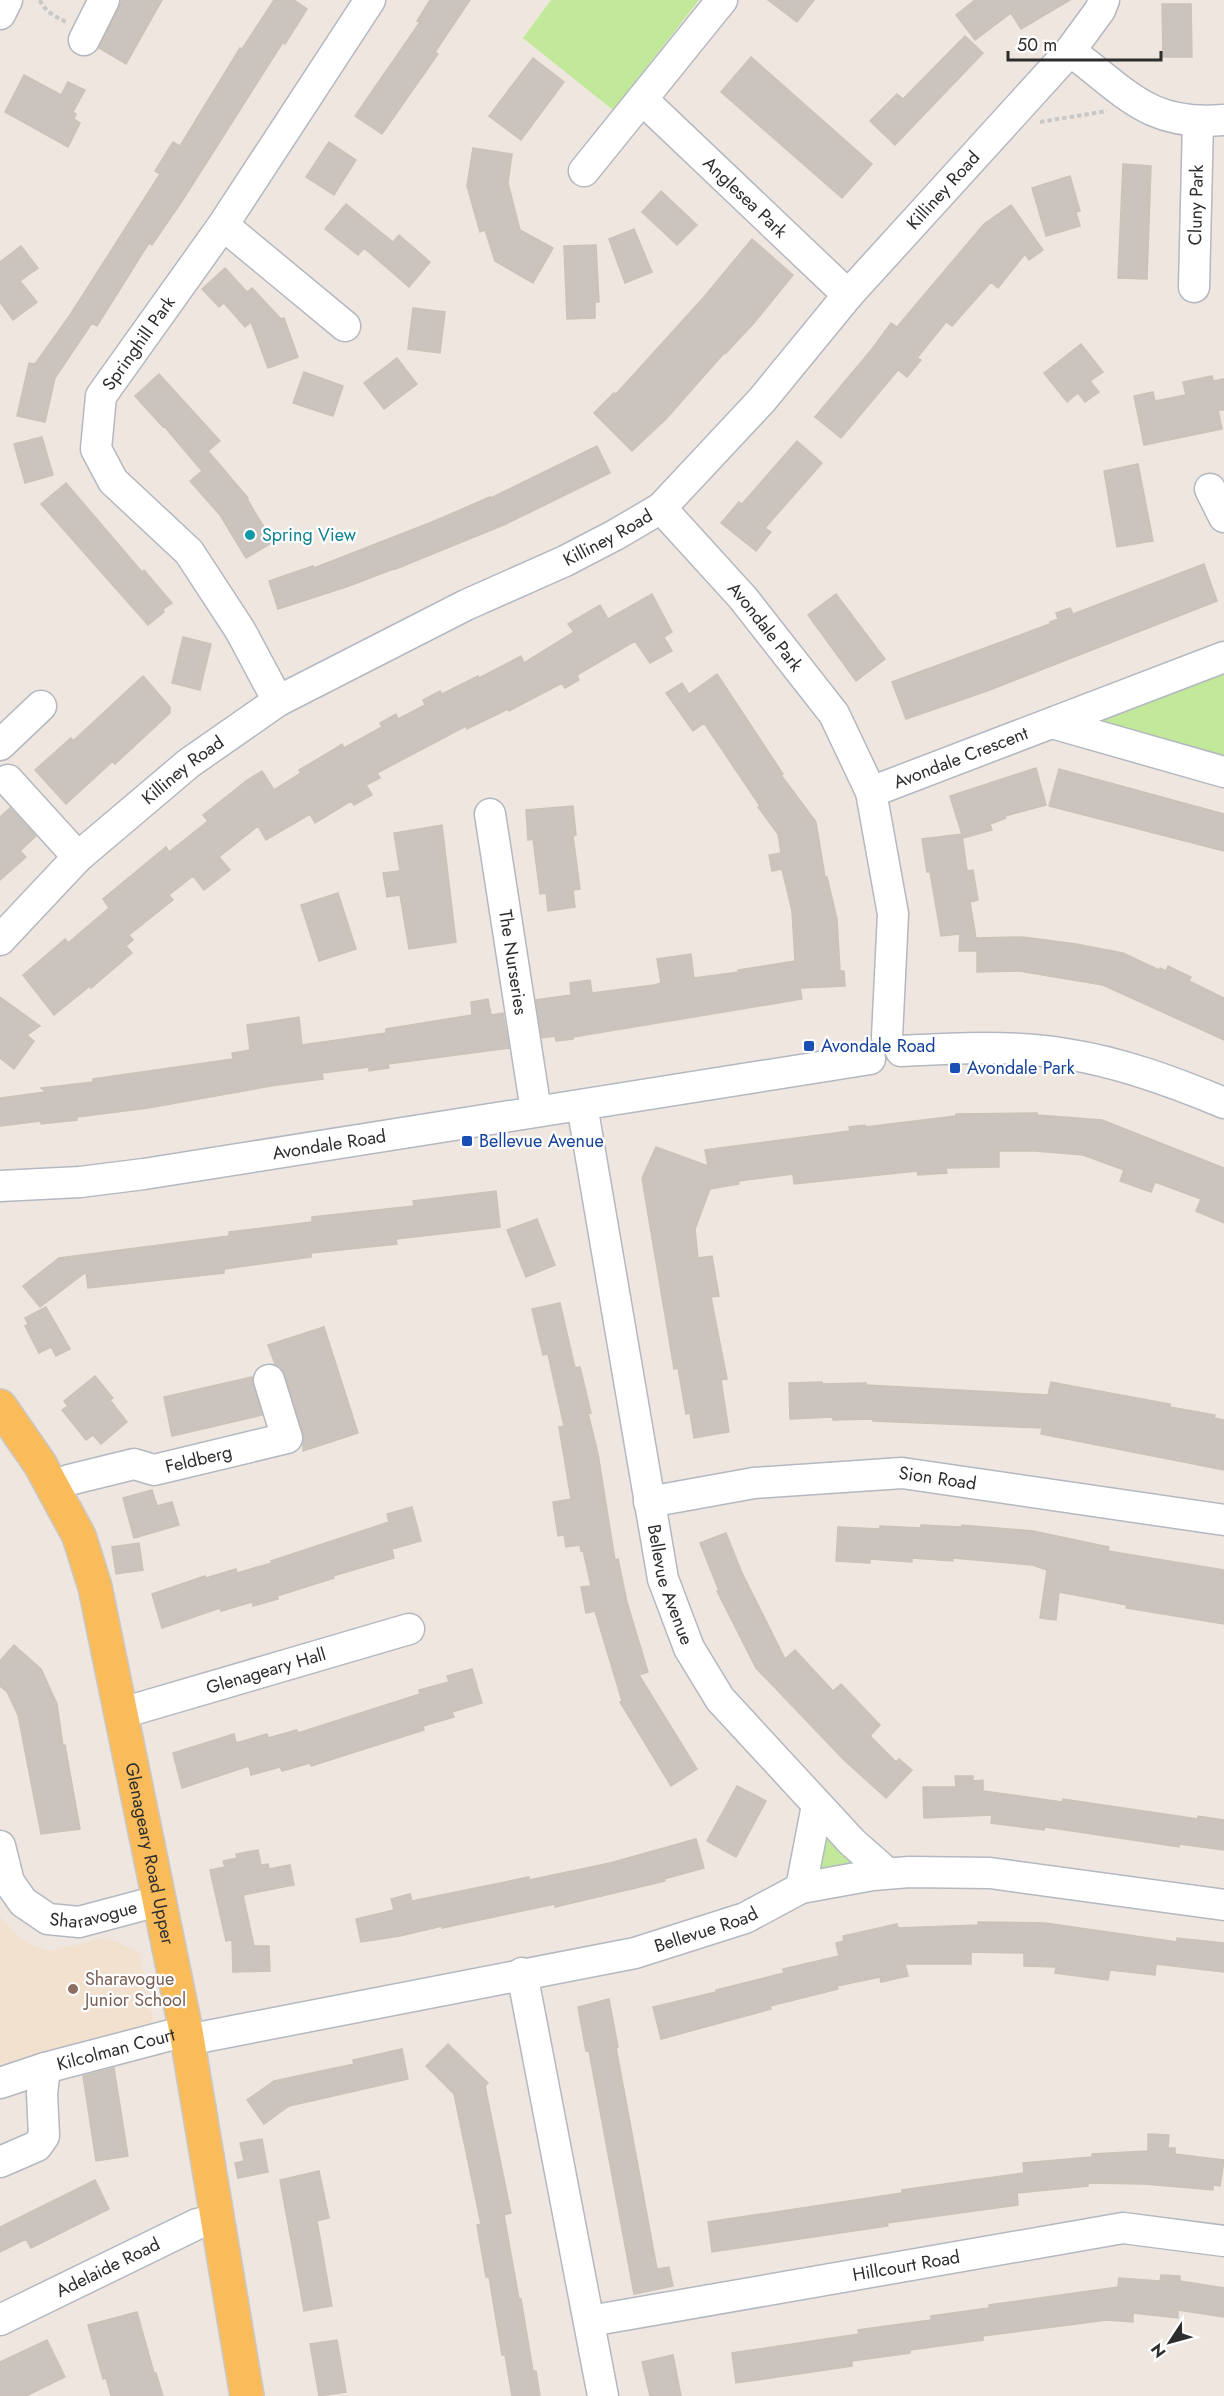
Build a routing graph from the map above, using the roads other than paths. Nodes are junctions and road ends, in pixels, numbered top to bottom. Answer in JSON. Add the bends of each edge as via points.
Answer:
{"nodes":[{"id":1,"x":7,"y":0,"type":"edge"},
{"id":2,"x":104,"y":0,"type":"edge"},
{"id":3,"x":370,"y":0,"type":"edge"},
{"id":4,"x":722,"y":0,"type":"edge"},
{"id":5,"x":1104,"y":0,"type":"edge"},
{"id":6,"x":0,"y":14,"type":"edge"},
{"id":7,"x":86,"y":36,"type":"road end"},
{"id":8,"x":1070,"y":51,"type":"junction"},
{"id":9,"x":643,"y":100,"type":"junction"},
{"id":10,"x":1211,"y":121,"type":"edge"},
{"id":11,"x":584,"y":171,"type":"dead end"},
{"id":12,"x":223,"y":225,"type":"junction"},
{"id":13,"x":1194,"y":287,"type":"dead end"},
{"id":14,"x":848,"y":295,"type":"junction"},
{"id":15,"x":345,"y":326,"type":"dead end"},
{"id":16,"x":1210,"y":489,"type":"dead end"},
{"id":17,"x":661,"y":508,"type":"junction"},
{"id":18,"x":1224,"y":517,"type":"edge"},
{"id":19,"x":1224,"y":657,"type":"edge"},
{"id":20,"x":278,"y":701,"type":"junction"},
{"id":21,"x":41,"y":706,"type":"dead end"},
{"id":22,"x":1052,"y":723,"type":"junction"},
{"id":23,"x":0,"y":745,"type":"edge"},
{"id":24,"x":1224,"y":772,"type":"edge"},
{"id":25,"x":8,"y":780,"type":"dead end"},
{"id":26,"x":871,"y":792,"type":"junction"},
{"id":27,"x":490,"y":814,"type":"dead end"},
{"id":28,"x":78,"y":857,"type":"junction"},
{"id":29,"x":0,"y":940,"type":"edge"},
{"id":30,"x":889,"y":1048,"type":"junction"},
{"id":31,"x":1224,"y":1104,"type":"edge"},
{"id":32,"x":582,"y":1105,"type":"junction"},
{"id":33,"x":536,"y":1111,"type":"junction"},
{"id":34,"x":0,"y":1186,"type":"edge"},
{"id":35,"x":269,"y":1380,"type":"dead end"},
{"id":36,"x":0,"y":1406,"type":"edge"},
{"id":37,"x":52,"y":1487,"type":"junction"},
{"id":38,"x":649,"y":1502,"type":"junction"},
{"id":39,"x":1224,"y":1520,"type":"edge"},
{"id":40,"x":410,"y":1629,"type":"dead end"},
{"id":41,"x":122,"y":1713,"type":"junction"},
{"id":42,"x":817,"y":1805,"type":"junction"},
{"id":43,"x":0,"y":1846,"type":"edge"},
{"id":44,"x":887,"y":1873,"type":"junction"},
{"id":45,"x":4,"y":1883,"type":"edge"},
{"id":46,"x":801,"y":1888,"type":"junction"},
{"id":47,"x":158,"y":1901,"type":"junction"},
{"id":48,"x":1224,"y":1905,"type":"edge"},
{"id":49,"x":522,"y":1973,"type":"junction"},
{"id":50,"x":186,"y":2035,"type":"junction"},
{"id":51,"x":45,"y":2068,"type":"junction"},
{"id":52,"x":0,"y":2083,"type":"edge"},
{"id":53,"x":0,"y":2162,"type":"edge"},
{"id":54,"x":218,"y":2219,"type":"junction"},
{"id":55,"x":1224,"y":2241,"type":"edge"},
{"id":56,"x":0,"y":2320,"type":"edge"},
{"id":57,"x":590,"y":2322,"type":"junction"},
{"id":58,"x":247,"y":2396,"type":"edge"},
{"id":59,"x":603,"y":2396,"type":"edge"}],
"edges":[{"from":1,"to":6,"type":"street"},
{"from":2,"to":7,"type":"street"},
{"from":3,"to":12,"type":"street","name":"Springhill Park"},
{"from":4,"to":9,"type":"street"},
{"from":5,"to":8,"type":"street","name":"Killiney Road"},
{"from":8,"to":10,"type":"street","via":[[1140,105],[1171,118]]},
{"from":8,"to":14,"type":"street","name":"Killiney Road"},
{"from":9,"to":11,"type":"street"},
{"from":9,"to":14,"type":"street","name":"Anglesea Park"},
{"from":10,"to":13,"type":"street","name":"Cluny Park"},
{"from":12,"to":15,"type":"street"},
{"from":12,"to":20,"type":"street","name":"Springhill Park","via":[[100,396],[96,449],[113,482],[189,552],[240,630]]},
{"from":14,"to":17,"type":"street","name":"Killiney Road","via":[[762,400]]},
{"from":16,"to":18,"type":"street"},
{"from":17,"to":20,"type":"street","name":"Killiney Road","via":[[585,551],[466,605]]},
{"from":17,"to":26,"type":"street","name":"Avondale Park","via":[[743,598],[834,714]]},
{"from":19,"to":22,"type":"street","name":"Avondale Crescent"},
{"from":20,"to":28,"type":"street","name":"Killiney Road","via":[[189,763]]},
{"from":21,"to":23,"type":"street"},
{"from":22,"to":24,"type":"street","name":"Avondale Crescent"},
{"from":22,"to":26,"type":"street","name":"Avondale Crescent"},
{"from":25,"to":28,"type":"street"},
{"from":26,"to":30,"type":"street","name":"Avondale Park","via":[[893,914]]},
{"from":27,"to":33,"type":"street","name":"The Nurseries"},
{"from":28,"to":29,"type":"street","name":"Killiney Road"},
{"from":30,"to":31,"type":"street","name":"Avondale Road","via":[[1066,1054],[1158,1078]]},
{"from":30,"to":32,"type":"street","name":"Avondale Road"},
{"from":32,"to":33,"type":"street","name":"Avondale Road"},
{"from":32,"to":38,"type":"street","name":"Bellevue Avenue"},
{"from":33,"to":34,"type":"street","name":"Avondale Road","via":[[144,1174]]},
{"from":35,"to":37,"type":"street","name":"Feldberg","via":[[286,1438],[154,1470],[134,1464]]},
{"from":36,"to":37,"type":"main road","name":"Glenageary Road Upper"},
{"from":37,"to":41,"type":"main road","name":"Glenageary Road Upper","via":[[79,1536],[96,1587]]},
{"from":38,"to":39,"type":"street","name":"Sion Road","via":[[754,1483],[902,1473]]},
{"from":38,"to":42,"type":"street","name":"Bellevue Avenue","via":[[663,1580],[689,1648],[720,1700]]},
{"from":40,"to":41,"type":"street","name":"Glenageary Hall"},
{"from":41,"to":47,"type":"main road","name":"Glenageary Road Upper"},
{"from":42,"to":44,"type":"street","name":"Bellevue Avenue"},
{"from":42,"to":46,"type":"street"},
{"from":43,"to":45,"type":"street","name":"Sharavogue"},
{"from":44,"to":46,"type":"street","name":"Bellevue Road"},
{"from":44,"to":48,"type":"street","name":"Bellevue Road","via":[[990,1873]]},
{"from":45,"to":47,"type":"street","name":"Sharavogue","via":[[48,1919],[79,1922]]},
{"from":46,"to":49,"type":"street","name":"Bellevue Road","via":[[745,1918],[635,1953]]},
{"from":47,"to":50,"type":"main road","name":"Glenageary Road Upper"},
{"from":49,"to":50,"type":"street","name":"Bellevue Road"},
{"from":49,"to":57,"type":"street"},
{"from":50,"to":51,"type":"street","name":"Kilcolman Court"},
{"from":50,"to":54,"type":"main road","name":"Glenageary Road Upper"},
{"from":51,"to":52,"type":"street","name":"Kilcolman Court"},
{"from":51,"to":53,"type":"street","name":"Kilcolman Court","via":[[44,2136],[37,2146]]},
{"from":54,"to":56,"type":"street","name":"Adelaide Road","via":[[197,2224]]},
{"from":54,"to":58,"type":"main road","name":"Glenageary Road Upper"},
{"from":55,"to":57,"type":"street","name":"Hillcourt Road","via":[[1123,2228]]},
{"from":57,"to":59,"type":"street"}]}
